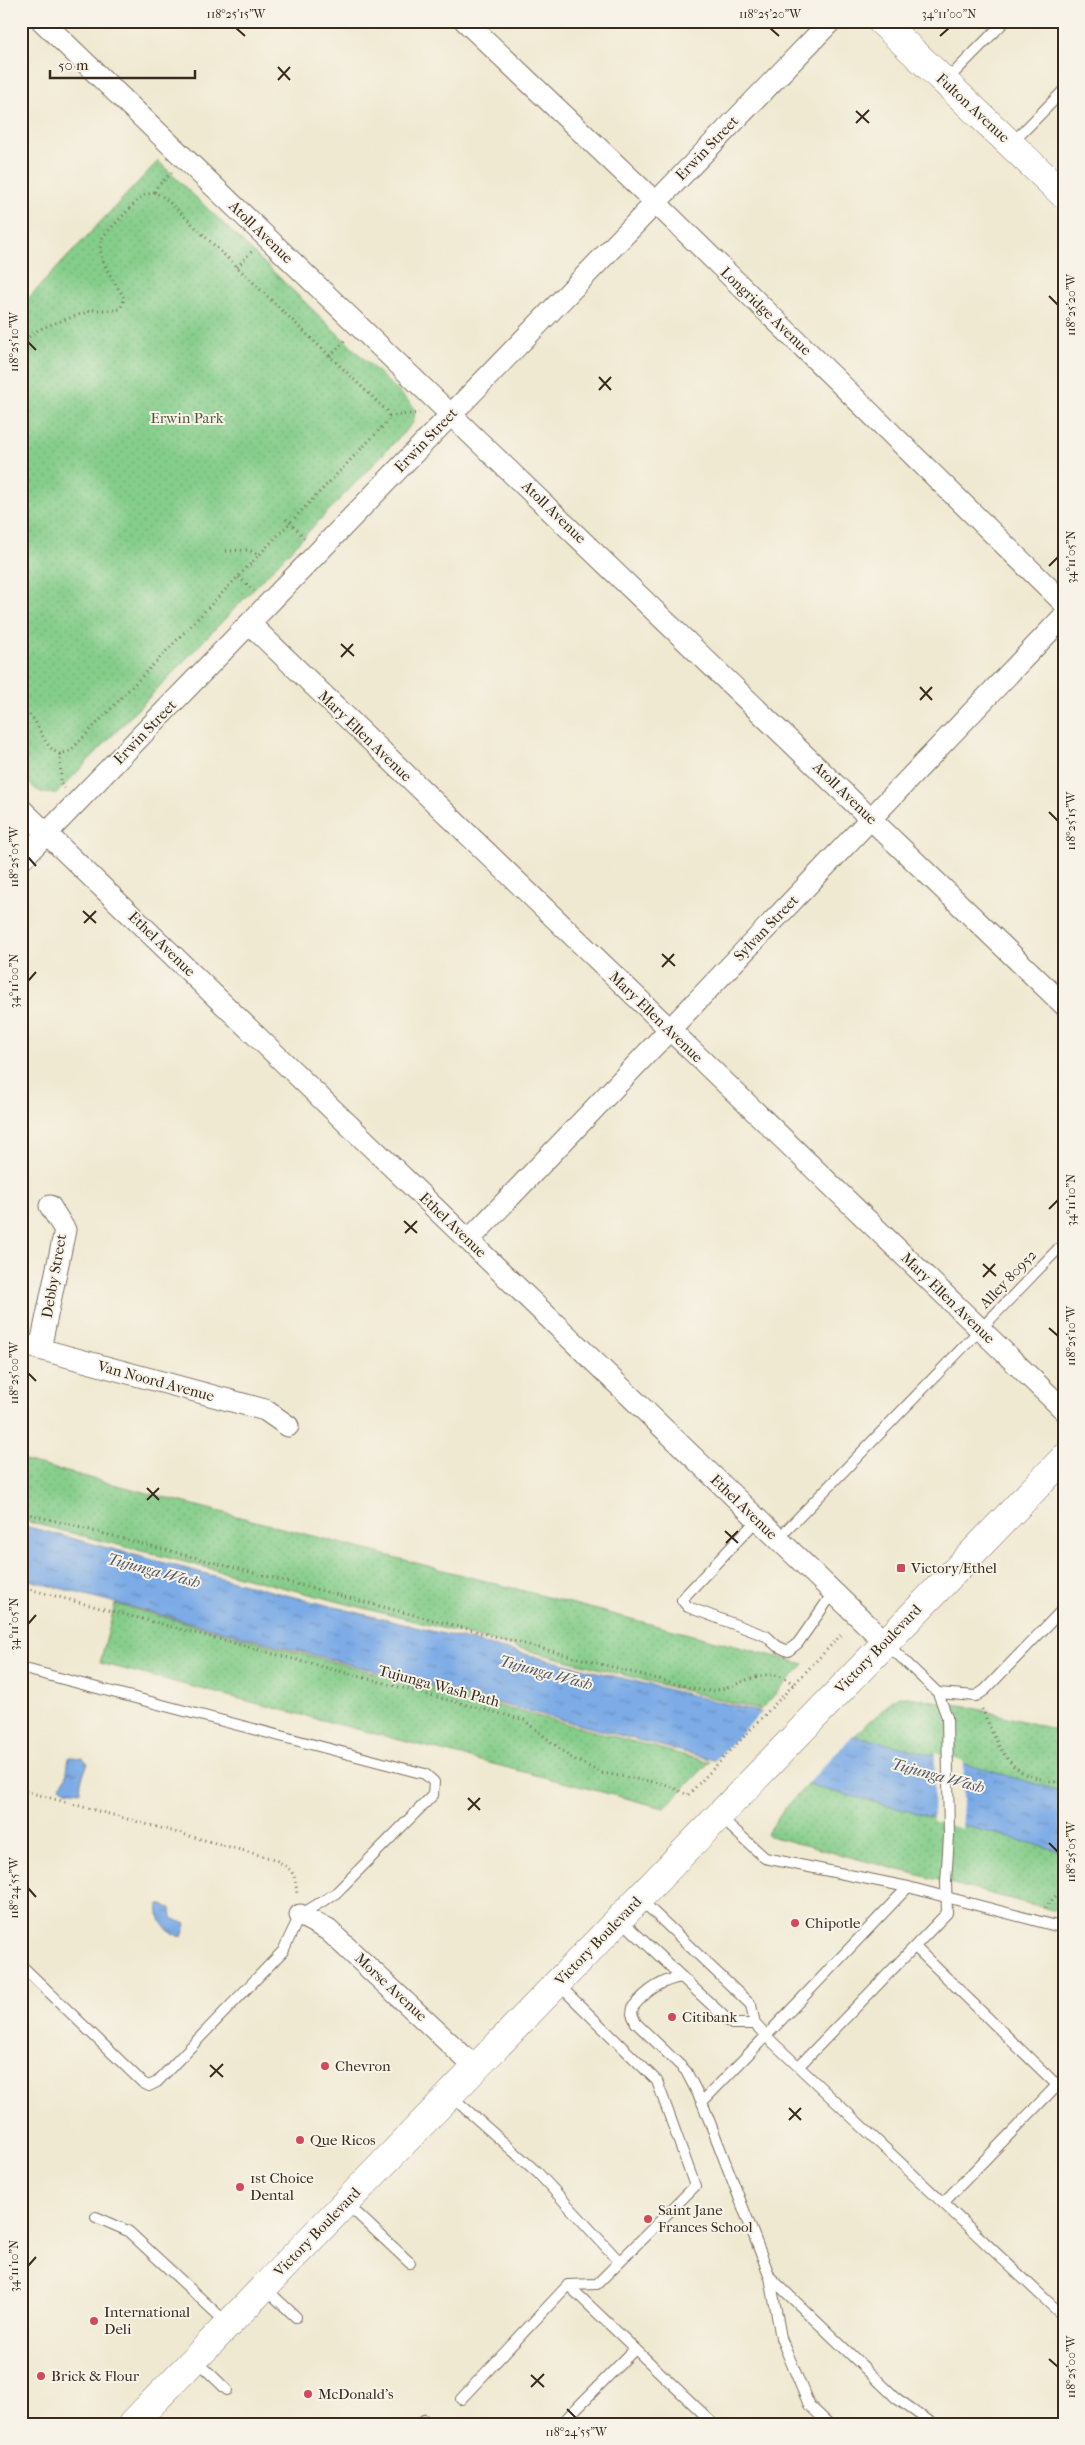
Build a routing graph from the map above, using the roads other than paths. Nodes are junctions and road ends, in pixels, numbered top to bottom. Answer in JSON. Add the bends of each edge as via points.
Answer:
{"nodes":[{"id":1,"x":42,"y":21,"type":"edge"},
{"id":2,"x":465,"y":21,"type":"edge"},
{"id":3,"x":831,"y":21,"type":"edge"},
{"id":4,"x":881,"y":21,"type":"edge"},
{"id":5,"x":1005,"y":21,"type":"edge"},
{"id":6,"x":946,"y":82,"type":"junction"},
{"id":7,"x":1064,"y":90,"type":"edge"},
{"id":8,"x":1012,"y":144,"type":"junction"},
{"id":9,"x":1064,"y":195,"type":"edge"},
{"id":10,"x":655,"y":202,"type":"junction"},
{"id":11,"x":452,"y":414,"type":"junction"},
{"id":12,"x":1064,"y":602,"type":"edge"},
{"id":13,"x":1064,"y":616,"type":"edge"},
{"id":14,"x":250,"y":624,"type":"junction"},
{"id":15,"x":21,"y":810,"type":"edge"},
{"id":16,"x":871,"y":818,"type":"junction"},
{"id":17,"x":46,"y":834,"type":"junction"},
{"id":18,"x":21,"y":860,"type":"edge"},
{"id":19,"x":1064,"y":1004,"type":"edge"},
{"id":20,"x":669,"y":1030,"type":"junction"},
{"id":21,"x":50,"y":1206,"type":"dead end"},
{"id":22,"x":469,"y":1240,"type":"junction"},
{"id":23,"x":1058,"y":1249,"type":"dead end"},
{"id":24,"x":980,"y":1330,"type":"junction"},
{"id":25,"x":31,"y":1347,"type":"edge"},
{"id":26,"x":1064,"y":1410,"type":"edge"},
{"id":27,"x":288,"y":1426,"type":"dead end"},
{"id":28,"x":1064,"y":1458,"type":"edge"},
{"id":29,"x":757,"y":1520,"type":"junction"},
{"id":30,"x":778,"y":1540,"type":"junction"},
{"id":31,"x":833,"y":1593,"type":"junction"},
{"id":32,"x":1064,"y":1608,"type":"edge"},
{"id":33,"x":885,"y":1642,"type":"junction"},
{"id":34,"x":21,"y":1668,"type":"edge"},
{"id":35,"x":938,"y":1694,"type":"junction"},
{"id":36,"x":718,"y":1816,"type":"junction"},
{"id":37,"x":908,"y":1887,"type":"junction"},
{"id":38,"x":639,"y":1898,"type":"junction"},
{"id":39,"x":946,"y":1898,"type":"junction"},
{"id":40,"x":300,"y":1915,"type":"junction"},
{"id":41,"x":620,"y":1918,"type":"junction"},
{"id":42,"x":1064,"y":1928,"type":"edge"},
{"id":43,"x":915,"y":1948,"type":"junction"},
{"id":44,"x":21,"y":1965,"type":"edge"},
{"id":45,"x":682,"y":1977,"type":"junction"},
{"id":46,"x":558,"y":1983,"type":"junction"},
{"id":47,"x":755,"y":2024,"type":"junction"},
{"id":48,"x":766,"y":2036,"type":"junction"},
{"id":49,"x":799,"y":2066,"type":"junction"},
{"id":50,"x":476,"y":2068,"type":"junction"},
{"id":51,"x":1060,"y":2082,"type":"edge"},
{"id":52,"x":451,"y":2096,"type":"junction"},
{"id":53,"x":702,"y":2102,"type":"junction"},
{"id":54,"x":346,"y":2203,"type":"junction"},
{"id":55,"x":943,"y":2203,"type":"junction"},
{"id":56,"x":96,"y":2217,"type":"dead end"},
{"id":57,"x":619,"y":2261,"type":"junction"},
{"id":58,"x":410,"y":2263,"type":"dead end"},
{"id":59,"x":770,"y":2277,"type":"junction"},
{"id":60,"x":568,"y":2286,"type":"junction"},
{"id":61,"x":264,"y":2287,"type":"junction"},
{"id":62,"x":296,"y":2317,"type":"dead end"},
{"id":63,"x":1064,"y":2317,"type":"edge"},
{"id":64,"x":228,"y":2325,"type":"junction"},
{"id":65,"x":635,"y":2348,"type":"junction"},
{"id":66,"x":195,"y":2360,"type":"junction"},
{"id":67,"x":227,"y":2390,"type":"dead end"},
{"id":68,"x":461,"y":2399,"type":"dead end"},
{"id":69,"x":132,"y":2424,"type":"edge"},
{"id":70,"x":561,"y":2424,"type":"edge"},
{"id":71,"x":714,"y":2424,"type":"edge"},
{"id":72,"x":828,"y":2424,"type":"edge"},
{"id":73,"x":933,"y":2424,"type":"edge"}],
"edges":[{"from":1,"to":11,"type":"street","name":"Atoll Avenue"},
{"from":2,"to":10,"type":"street","name":"Longridge Avenue"},
{"from":3,"to":10,"type":"street","name":"Erwin Street"},
{"from":4,"to":6,"type":"main road","name":"Fulton Avenue"},
{"from":5,"to":6,"type":"lane"},
{"from":6,"to":8,"type":"main road","name":"Fulton Avenue"},
{"from":7,"to":8,"type":"lane"},
{"from":8,"to":9,"type":"main road","name":"Fulton Avenue"},
{"from":10,"to":11,"type":"street","name":"Erwin Street"},
{"from":10,"to":12,"type":"street","name":"Longridge Avenue"},
{"from":11,"to":14,"type":"street","name":"Erwin Street"},
{"from":11,"to":16,"type":"street","name":"Atoll Avenue"},
{"from":13,"to":16,"type":"street","name":"Sylvan Street"},
{"from":14,"to":17,"type":"street","name":"Erwin Street"},
{"from":14,"to":20,"type":"street","name":"Mary Ellen Avenue"},
{"from":15,"to":17,"type":"street","name":"Ethel Avenue"},
{"from":16,"to":19,"type":"street","name":"Atoll Avenue"},
{"from":16,"to":20,"type":"street","name":"Sylvan Street"},
{"from":17,"to":18,"type":"street","name":"Erwin Street"},
{"from":17,"to":22,"type":"street","name":"Ethel Avenue"},
{"from":20,"to":22,"type":"street","name":"Sylvan Street"},
{"from":20,"to":24,"type":"street","name":"Mary Ellen Avenue"},
{"from":21,"to":25,"type":"street","name":"Debby Street","via":[[64,1230]]},
{"from":22,"to":29,"type":"street","name":"Ethel Avenue"},
{"from":23,"to":24,"type":"lane","name":"Alley 80952"},
{"from":24,"to":26,"type":"street","name":"Mary Ellen Avenue"},
{"from":24,"to":30,"type":"lane","name":"Alley 80952"},
{"from":25,"to":27,"type":"street","name":"Van Noord Avenue","via":[[265,1410]]},
{"from":28,"to":33,"type":"main road","name":"Victory Boulevard"},
{"from":29,"to":30,"type":"street","name":"Ethel Avenue"},
{"from":29,"to":31,"type":"lane","via":[[683,1598],[688,1607],[766,1636],[788,1651],[798,1643]]},
{"from":30,"to":31,"type":"street","name":"Ethel Avenue"},
{"from":31,"to":33,"type":"street","name":"Ethel Avenue"},
{"from":32,"to":35,"type":"lane","via":[[981,1693]]},
{"from":33,"to":35,"type":"lane"},
{"from":33,"to":36,"type":"main road","name":"Victory Boulevard"},
{"from":34,"to":40,"type":"lane","via":[[424,1774],[434,1782],[433,1795],[336,1894]]},
{"from":35,"to":39,"type":"lane","via":[[947,1716],[949,1745],[950,1836]]},
{"from":36,"to":37,"type":"lane","via":[[765,1858]]},
{"from":36,"to":38,"type":"main road","name":"Victory Boulevard"},
{"from":37,"to":39,"type":"lane"},
{"from":37,"to":48,"type":"lane"},
{"from":38,"to":41,"type":"main road","name":"Victory Boulevard"},
{"from":38,"to":47,"type":"lane","via":[[751,2005]]},
{"from":39,"to":42,"type":"lane"},
{"from":39,"to":43,"type":"lane","via":[[948,1914]]},
{"from":40,"to":44,"type":"lane","via":[[283,1951],[157,2082],[149,2086]]},
{"from":40,"to":50,"type":"street","name":"Morse Avenue","via":[[328,1930]]},
{"from":41,"to":45,"type":"lane"},
{"from":41,"to":46,"type":"main road","name":"Victory Boulevard"},
{"from":43,"to":49,"type":"lane"},
{"from":43,"to":51,"type":"lane"},
{"from":45,"to":47,"type":"lane","via":[[732,2024]]},
{"from":45,"to":53,"type":"lane","via":[[665,1981],[650,1990],[633,2007],[632,2014],[636,2023],[686,2071]]},
{"from":46,"to":50,"type":"main road","name":"Victory Boulevard"},
{"from":46,"to":57,"type":"lane","via":[[657,2081],[695,2186]]},
{"from":47,"to":48,"type":"lane"},
{"from":48,"to":49,"type":"lane"},
{"from":48,"to":53,"type":"lane"},
{"from":49,"to":55,"type":"lane"},
{"from":50,"to":52,"type":"main road","name":"Victory Boulevard"},
{"from":51,"to":55,"type":"lane"},
{"from":52,"to":54,"type":"main road","name":"Victory Boulevard"},
{"from":52,"to":57,"type":"lane","via":[[538,2173]]},
{"from":53,"to":59,"type":"lane"},
{"from":54,"to":58,"type":"lane"},
{"from":54,"to":61,"type":"main road","name":"Victory Boulevard"},
{"from":55,"to":63,"type":"lane"},
{"from":56,"to":64,"type":"lane","via":[[128,2231]]},
{"from":57,"to":60,"type":"lane","via":[[597,2284]]},
{"from":59,"to":72,"type":"lane","via":[[781,2338],[809,2405]]},
{"from":59,"to":73,"type":"lane","via":[[896,2398]]},
{"from":60,"to":65,"type":"lane"},
{"from":60,"to":68,"type":"lane"},
{"from":61,"to":62,"type":"lane"},
{"from":61,"to":64,"type":"main road","name":"Victory Boulevard"},
{"from":64,"to":66,"type":"main road","name":"Victory Boulevard"},
{"from":65,"to":70,"type":"lane"},
{"from":65,"to":71,"type":"lane"},
{"from":66,"to":67,"type":"lane"},
{"from":66,"to":69,"type":"main road","name":"Victory Boulevard"}]}
